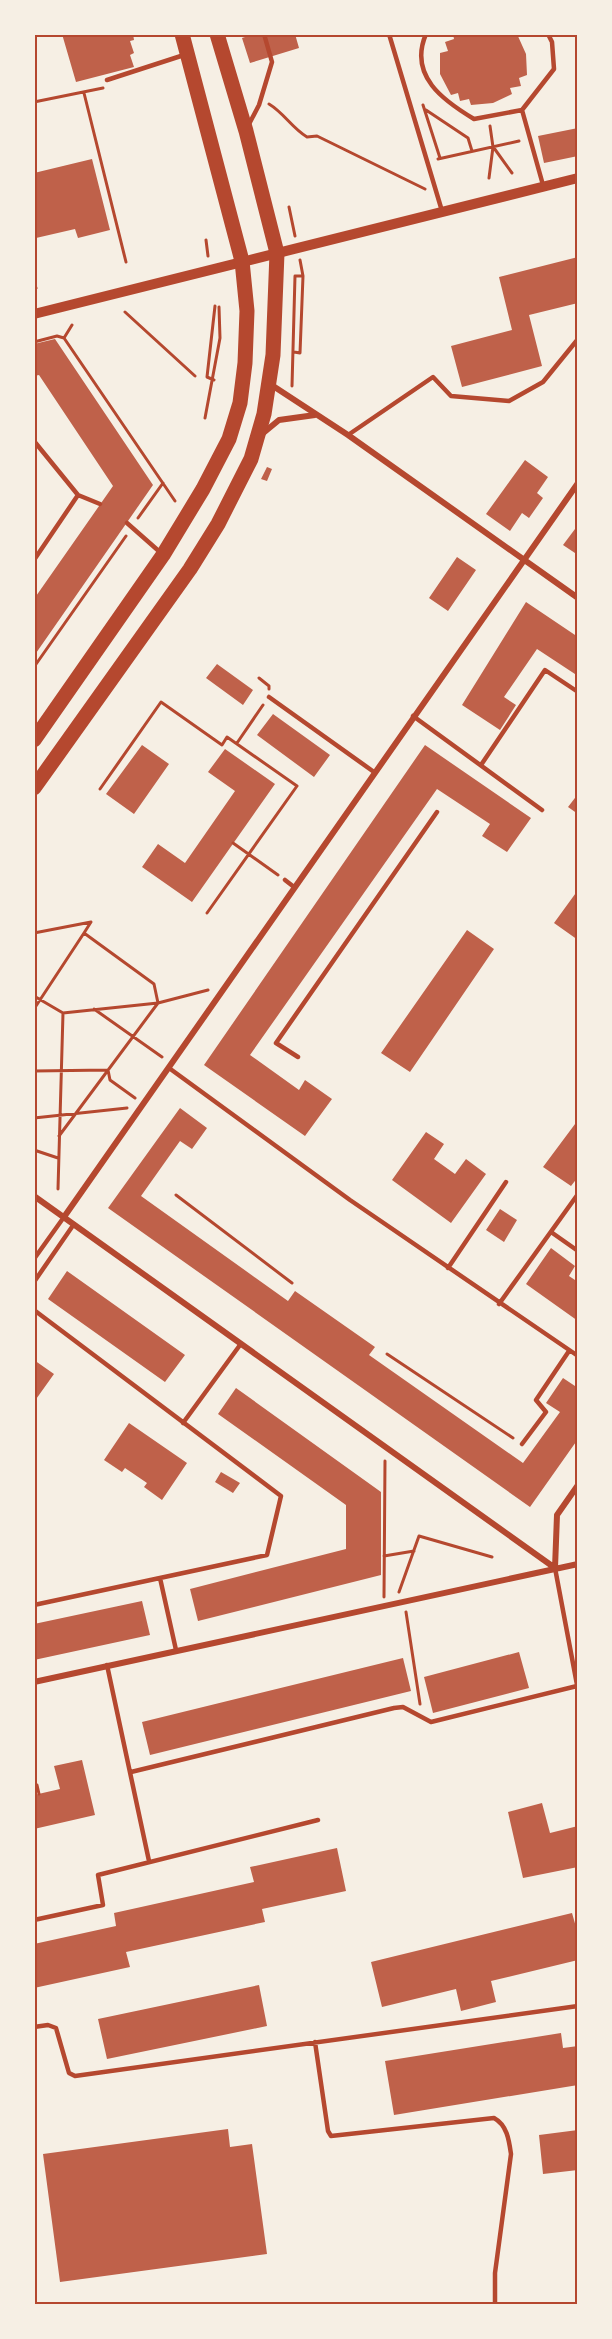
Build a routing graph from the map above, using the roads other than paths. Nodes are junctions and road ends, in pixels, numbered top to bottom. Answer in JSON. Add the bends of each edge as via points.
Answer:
{"nodes":[{"id":1,"x":182,"y":34,"type":"edge"},
{"id":2,"x":217,"y":34,"type":"edge"},
{"id":3,"x":264,"y":34,"type":"edge"},
{"id":4,"x":389,"y":34,"type":"edge"},
{"id":5,"x":426,"y":34,"type":"edge"},
{"id":6,"x":548,"y":34,"type":"edge"},
{"id":7,"x":188,"y":54,"type":"junction"},
{"id":8,"x":107,"y":80,"type":"dead end"},
{"id":9,"x":522,"y":110,"type":"junction"},
{"id":10,"x":246,"y":131,"type":"junction"},
{"id":11,"x":578,"y":178,"type":"edge"},
{"id":12,"x":543,"y":185,"type":"junction"},
{"id":13,"x":442,"y":211,"type":"junction"},
{"id":14,"x":277,"y":253,"type":"junction"},
{"id":15,"x":242,"y":261,"type":"junction"},
{"id":16,"x":34,"y":314,"type":"edge"},
{"id":17,"x":578,"y":339,"type":"edge"},
{"id":18,"x":270,"y":384,"type":"junction"},
{"id":19,"x":316,"y":415,"type":"junction"},
{"id":20,"x":348,"y":435,"type":"junction"},
{"id":21,"x":34,"y":441,"type":"edge"},
{"id":22,"x":257,"y":442,"type":"junction"},
{"id":23,"x":578,"y":483,"type":"edge"},
{"id":24,"x":78,"y":495,"type":"junction"},
{"id":25,"x":100,"y":504,"type":"dead end"},
{"id":26,"x":127,"y":523,"type":"dead end"},
{"id":27,"x":163,"y":555,"type":"junction"},
{"id":28,"x":34,"y":560,"type":"edge"},
{"id":29,"x":524,"y":560,"type":"junction"},
{"id":30,"x":578,"y":598,"type":"edge"},
{"id":31,"x":578,"y":692,"type":"edge"},
{"id":32,"x":269,"y":697,"type":"dead end"},
{"id":33,"x":412,"y":716,"type":"junction"},
{"id":34,"x":34,"y":740,"type":"edge"},
{"id":35,"x":481,"y":765,"type":"junction"},
{"id":36,"x":374,"y":772,"type":"junction"},
{"id":37,"x":34,"y":788,"type":"edge"},
{"id":38,"x":542,"y":810,"type":"dead end"},
{"id":39,"x":437,"y":812,"type":"dead end"},
{"id":40,"x":285,"y":880,"type":"road end"},
{"id":41,"x":294,"y":887,"type":"junction"},
{"id":42,"x":298,"y":1057,"type":"dead end"},
{"id":43,"x":169,"y":1068,"type":"junction"},
{"id":44,"x":506,"y":1182,"type":"dead end"},
{"id":45,"x":578,"y":1194,"type":"edge"},
{"id":46,"x":34,"y":1196,"type":"edge"},
{"id":47,"x":64,"y":1217,"type":"junction"},
{"id":48,"x":74,"y":1224,"type":"junction"},
{"id":49,"x":550,"y":1232,"type":"junction"},
{"id":50,"x":578,"y":1251,"type":"edge"},
{"id":51,"x":34,"y":1259,"type":"edge"},
{"id":52,"x":448,"y":1268,"type":"junction"},
{"id":53,"x":34,"y":1282,"type":"edge"},
{"id":54,"x":499,"y":1304,"type":"junction"},
{"id":55,"x":34,"y":1310,"type":"edge"},
{"id":56,"x":240,"y":1345,"type":"junction"},
{"id":57,"x":569,"y":1351,"type":"junction"},
{"id":58,"x":578,"y":1356,"type":"edge"},
{"id":59,"x":183,"y":1423,"type":"junction"},
{"id":60,"x":522,"y":1444,"type":"road end"},
{"id":61,"x":578,"y":1485,"type":"edge"},
{"id":62,"x":578,"y":1564,"type":"edge"},
{"id":63,"x":555,"y":1568,"type":"junction"},
{"id":64,"x":160,"y":1578,"type":"junction"},
{"id":65,"x":34,"y":1605,"type":"edge"},
{"id":66,"x":176,"y":1650,"type":"junction"},
{"id":67,"x":107,"y":1665,"type":"junction"},
{"id":68,"x":34,"y":1682,"type":"edge"},
{"id":69,"x":577,"y":1688,"type":"edge"},
{"id":70,"x":131,"y":1772,"type":"junction"},
{"id":71,"x":318,"y":1820,"type":"dead end"},
{"id":72,"x":149,"y":1861,"type":"junction"},
{"id":73,"x":34,"y":1920,"type":"edge"},
{"id":74,"x":578,"y":2006,"type":"edge"},
{"id":75,"x":34,"y":2027,"type":"edge"},
{"id":76,"x":315,"y":2042,"type":"junction"},
{"id":77,"x":495,"y":2304,"type":"edge"}],
"edges":[{"from":1,"to":7,"type":"main road"},
{"from":2,"to":10,"type":"main road"},
{"from":3,"to":10,"type":"lane","via":[[272,62]]},
{"from":4,"to":13,"type":"lane"},
{"from":5,"to":9,"type":"lane","via":[[422,61],[430,87],[454,107],[474,119]]},
{"from":6,"to":9,"type":"lane","via":[[554,69]]},
{"from":7,"to":8,"type":"lane"},
{"from":7,"to":15,"type":"main road"},
{"from":9,"to":12,"type":"lane"},
{"from":10,"to":14,"type":"main road"},
{"from":11,"to":12,"type":"street"},
{"from":12,"to":13,"type":"street"},
{"from":13,"to":14,"type":"street"},
{"from":14,"to":15,"type":"street"},
{"from":14,"to":18,"type":"main road"},
{"from":15,"to":16,"type":"street"},
{"from":15,"to":27,"type":"main road","via":[[246,321],[240,403],[229,439]]},
{"from":17,"to":20,"type":"lane","via":[[543,382],[509,400],[451,396],[433,376]]},
{"from":18,"to":19,"type":"street"},
{"from":18,"to":22,"type":"main road"},
{"from":19,"to":20,"type":"street"},
{"from":19,"to":22,"type":"street","via":[[279,420]]},
{"from":20,"to":29,"type":"street"},
{"from":21,"to":24,"type":"lane"},
{"from":22,"to":37,"type":"main road","via":[[218,524],[190,569]]},
{"from":23,"to":29,"type":"street"},
{"from":24,"to":25,"type":"lane"},
{"from":24,"to":28,"type":"lane"},
{"from":26,"to":27,"type":"lane"},
{"from":27,"to":34,"type":"main road"},
{"from":29,"to":30,"type":"street"},
{"from":29,"to":33,"type":"street"},
{"from":31,"to":35,"type":"lane","via":[[545,670]]},
{"from":32,"to":36,"type":"lane"},
{"from":33,"to":35,"type":"lane"},
{"from":33,"to":36,"type":"street"},
{"from":35,"to":38,"type":"lane"},
{"from":36,"to":41,"type":"street"},
{"from":39,"to":42,"type":"lane","via":[[276,1043]]},
{"from":40,"to":41,"type":"lane"},
{"from":41,"to":43,"type":"street"},
{"from":43,"to":47,"type":"street"},
{"from":43,"to":52,"type":"lane"},
{"from":44,"to":52,"type":"lane"},
{"from":45,"to":49,"type":"lane"},
{"from":46,"to":47,"type":"street"},
{"from":47,"to":48,"type":"street"},
{"from":47,"to":51,"type":"lane"},
{"from":48,"to":53,"type":"lane"},
{"from":48,"to":56,"type":"street"},
{"from":49,"to":50,"type":"lane"},
{"from":49,"to":54,"type":"lane"},
{"from":52,"to":54,"type":"lane"},
{"from":54,"to":57,"type":"lane"},
{"from":55,"to":59,"type":"lane"},
{"from":56,"to":59,"type":"lane"},
{"from":56,"to":63,"type":"street"},
{"from":57,"to":58,"type":"lane"},
{"from":57,"to":60,"type":"lane","via":[[537,1400],[546,1412]]},
{"from":59,"to":64,"type":"lane","via":[[281,1496],[267,1555]]},
{"from":61,"to":63,"type":"street","via":[[557,1515]]},
{"from":62,"to":63,"type":"street"},
{"from":63,"to":66,"type":"street"},
{"from":63,"to":69,"type":"lane"},
{"from":64,"to":65,"type":"lane"},
{"from":64,"to":66,"type":"lane"},
{"from":66,"to":67,"type":"street"},
{"from":67,"to":68,"type":"street"},
{"from":67,"to":70,"type":"lane"},
{"from":69,"to":70,"type":"lane","via":[[431,1722],[403,1707],[394,1708]]},
{"from":70,"to":72,"type":"lane"},
{"from":71,"to":72,"type":"lane"},
{"from":72,"to":73,"type":"lane","via":[[98,1875],[103,1905]]},
{"from":74,"to":76,"type":"lane"},
{"from":75,"to":76,"type":"lane","via":[[56,2028],[66,2066],[75,2076]]},
{"from":76,"to":77,"type":"lane","via":[[331,2136],[494,2118],[501,2122],[511,2154],[495,2272]]}]}
